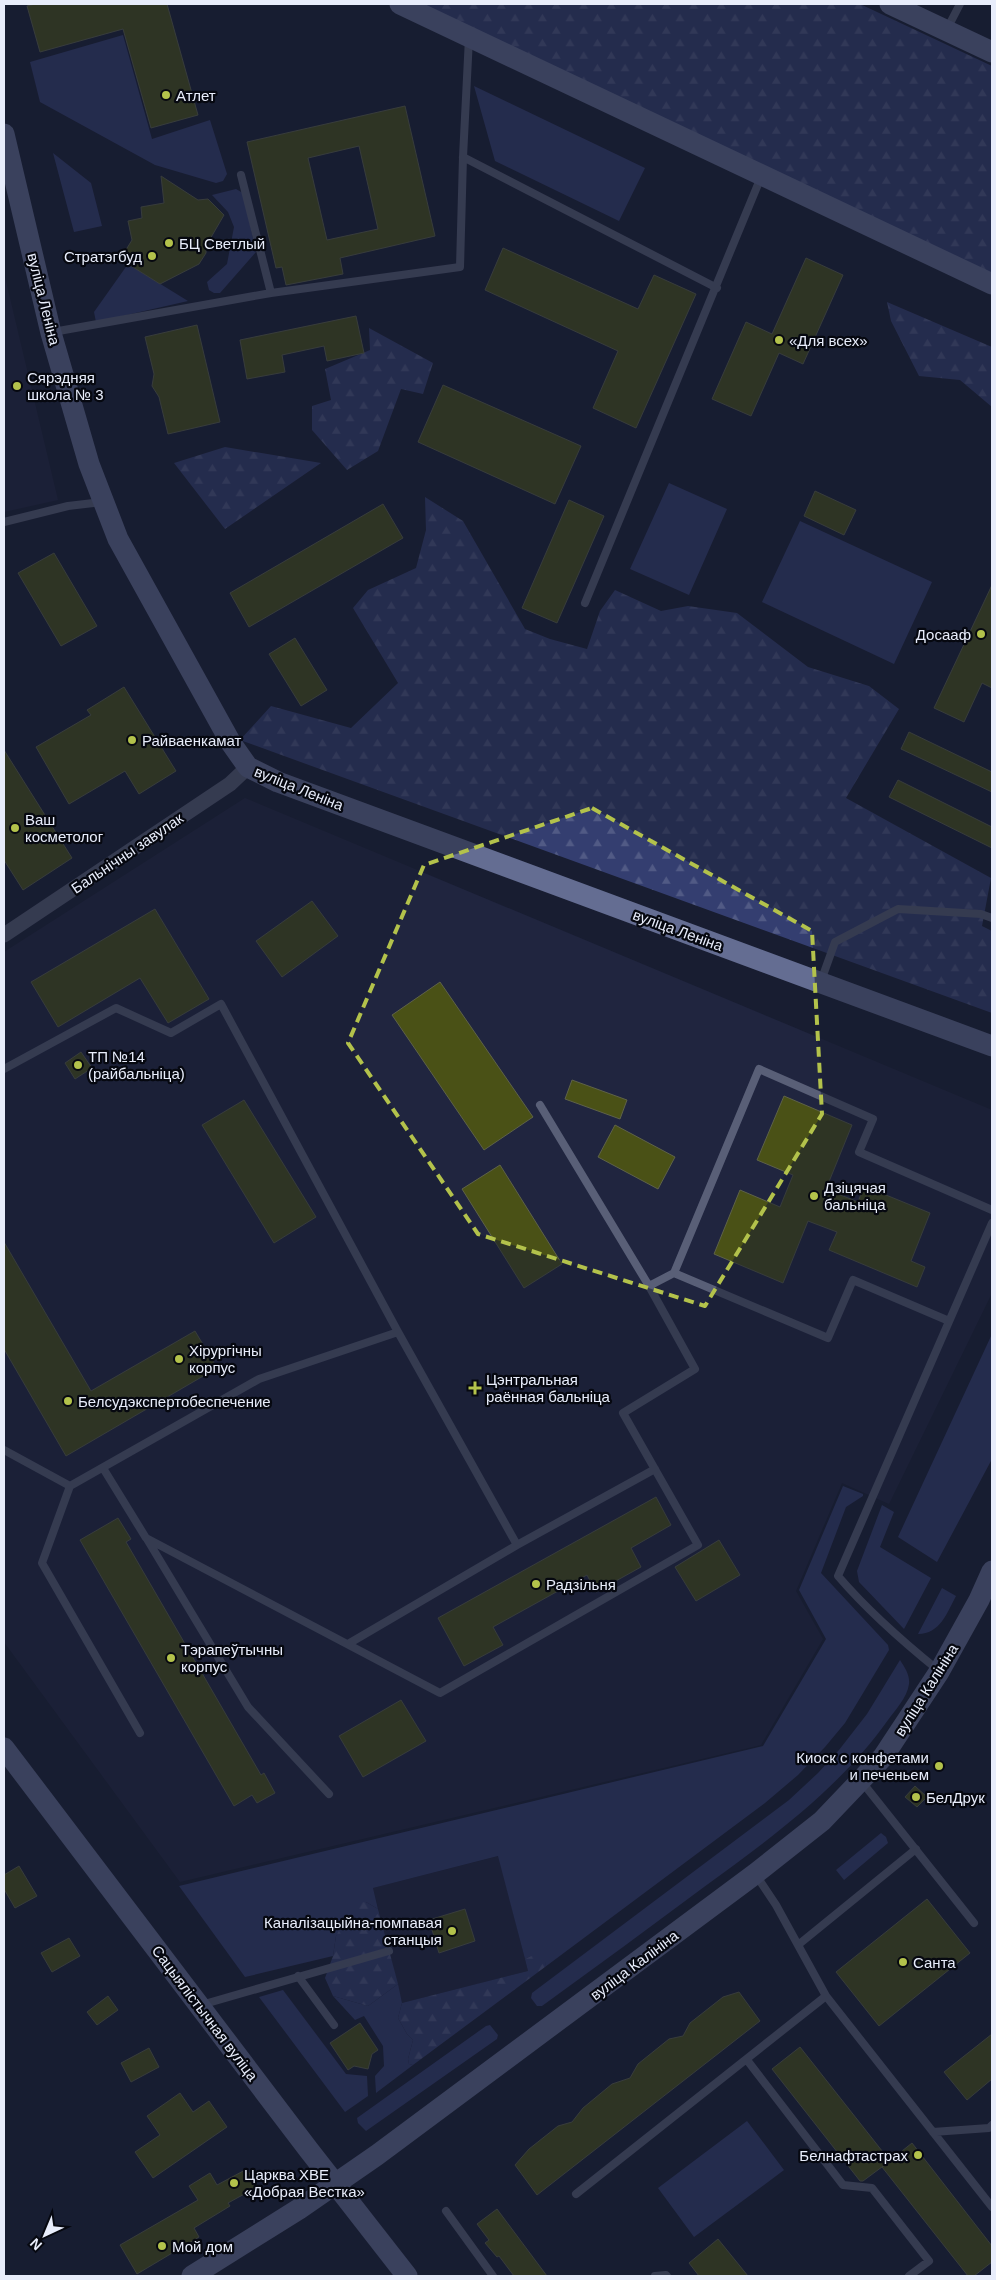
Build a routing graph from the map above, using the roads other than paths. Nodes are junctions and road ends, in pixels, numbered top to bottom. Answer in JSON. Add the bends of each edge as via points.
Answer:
{"nodes":[{"id":1,"x":400,"y":4,"type":"edge"},
{"id":2,"x":890,"y":4,"type":"edge"},
{"id":3,"x":960,"y":4,"type":"edge"},
{"id":4,"x":947,"y":30,"type":"junction"},
{"id":5,"x":469,"y":36,"type":"junction"},
{"id":6,"x":992,"y":52,"type":"edge"},
{"id":7,"x":4,"y":134,"type":"edge"},
{"id":8,"x":463,"y":157,"type":"junction"},
{"id":9,"x":241,"y":175,"type":"dead end"},
{"id":10,"x":762,"y":175,"type":"junction"},
{"id":11,"x":992,"y":284,"type":"edge"},
{"id":12,"x":717,"y":288,"type":"junction"},
{"id":13,"x":271,"y":293,"type":"junction"},
{"id":14,"x":51,"y":332,"type":"junction"},
{"id":15,"x":103,"y":502,"type":"junction"},
{"id":16,"x":4,"y":522,"type":"edge"},
{"id":17,"x":584,"y":603,"type":"dead end"},
{"id":18,"x":248,"y":767,"type":"junction"},
{"id":19,"x":992,"y":918,"type":"edge"},
{"id":20,"x":4,"y":935,"type":"edge"},
{"id":21,"x":821,"y":983,"type":"junction"},
{"id":22,"x":992,"y":1046,"type":"edge"},
{"id":23,"x":4,"y":1069,"type":"edge"},
{"id":24,"x":540,"y":1105,"type":"dead end"},
{"id":25,"x":992,"y":1210,"type":"edge"},
{"id":26,"x":992,"y":1223,"type":"edge"},
{"id":27,"x":674,"y":1273,"type":"junction"},
{"id":28,"x":649,"y":1286,"type":"junction"},
{"id":29,"x":949,"y":1321,"type":"junction"},
{"id":30,"x":398,"y":1332,"type":"junction"},
{"id":31,"x":4,"y":1450,"type":"edge"},
{"id":32,"x":103,"y":1468,"type":"junction"},
{"id":33,"x":655,"y":1469,"type":"junction"},
{"id":34,"x":70,"y":1486,"type":"junction"},
{"id":35,"x":146,"y":1538,"type":"junction"},
{"id":36,"x":517,"y":1545,"type":"junction"},
{"id":37,"x":992,"y":1571,"type":"edge"},
{"id":38,"x":348,"y":1644,"type":"junction"},
{"id":39,"x":939,"y":1672,"type":"junction"},
{"id":40,"x":140,"y":1733,"type":"dead end"},
{"id":41,"x":4,"y":1748,"type":"edge"},
{"id":42,"x":861,"y":1780,"type":"junction"},
{"id":43,"x":329,"y":1794,"type":"dead end"},
{"id":44,"x":916,"y":1849,"type":"junction"},
{"id":45,"x":755,"y":1874,"type":"junction"},
{"id":46,"x":974,"y":1923,"type":"dead end"},
{"id":47,"x":798,"y":1946,"type":"junction"},
{"id":48,"x":389,"y":1951,"type":"dead end"},
{"id":49,"x":298,"y":1976,"type":"junction"},
{"id":50,"x":826,"y":1996,"type":"junction"},
{"id":51,"x":199,"y":2005,"type":"junction"},
{"id":52,"x":334,"y":2025,"type":"dead end"},
{"id":53,"x":747,"y":2060,"type":"junction"},
{"id":54,"x":992,"y":2125,"type":"edge"},
{"id":55,"x":934,"y":2132,"type":"junction"},
{"id":56,"x":336,"y":2184,"type":"junction"},
{"id":57,"x":576,"y":2194,"type":"dead end"},
{"id":58,"x":992,"y":2207,"type":"edge"},
{"id":59,"x":446,"y":2210,"type":"dead end"},
{"id":60,"x":192,"y":2276,"type":"edge"},
{"id":61,"x":407,"y":2276,"type":"edge"},
{"id":62,"x":493,"y":2276,"type":"edge"},
{"id":63,"x":655,"y":2276,"type":"edge"},
{"id":64,"x":667,"y":2276,"type":"edge"},
{"id":65,"x":909,"y":2276,"type":"edge"}],
"edges":[{"from":1,"to":5,"type":"street"},
{"from":2,"to":4,"type":"street"},
{"from":3,"to":4,"type":"lane"},
{"from":4,"to":6,"type":"street"},
{"from":5,"to":8,"type":"lane"},
{"from":5,"to":10,"type":"street"},
{"from":7,"to":14,"type":"street","name":"вуліца Леніна"},
{"from":8,"to":12,"type":"lane"},
{"from":8,"to":13,"type":"lane","via":[[460,267]]},
{"from":9,"to":13,"type":"lane"},
{"from":10,"to":11,"type":"street"},
{"from":10,"to":12,"type":"lane"},
{"from":12,"to":17,"type":"lane"},
{"from":13,"to":14,"type":"lane"},
{"from":14,"to":15,"type":"street","name":"вуліца Леніна"},
{"from":15,"to":16,"type":"lane","via":[[68,506]]},
{"from":15,"to":18,"type":"street","name":"вуліца Леніна","via":[[118,539],[231,743]]},
{"from":18,"to":20,"type":"street","name":"Бальнічны завулак","via":[[230,784]]},
{"from":18,"to":21,"type":"street","name":"вуліца Леніна","via":[[278,782]]},
{"from":19,"to":21,"type":"lane","via":[[981,914],[898,909],[835,942]]},
{"from":21,"to":22,"type":"street","name":"вуліца Леніна"},
{"from":23,"to":30,"type":"lane","via":[[116,1008],[171,1033],[221,1004]]},
{"from":24,"to":28,"type":"lane"},
{"from":25,"to":27,"type":"lane","via":[[859,1152],[874,1118],[759,1069]]},
{"from":26,"to":29,"type":"lane"},
{"from":27,"to":28,"type":"lane"},
{"from":27,"to":29,"type":"lane","via":[[828,1338],[853,1280]]},
{"from":28,"to":33,"type":"lane","via":[[695,1369],[623,1413]]},
{"from":29,"to":39,"type":"lane","via":[[838,1576],[858,1600]]},
{"from":30,"to":32,"type":"lane","via":[[259,1380]]},
{"from":30,"to":36,"type":"lane"},
{"from":31,"to":34,"type":"lane"},
{"from":32,"to":34,"type":"lane"},
{"from":32,"to":35,"type":"lane"},
{"from":33,"to":36,"type":"lane"},
{"from":33,"to":38,"type":"lane","via":[[698,1545],[440,1693]]},
{"from":34,"to":40,"type":"lane","via":[[42,1563]]},
{"from":35,"to":38,"type":"lane"},
{"from":35,"to":43,"type":"lane","via":[[248,1707]]},
{"from":36,"to":38,"type":"lane"},
{"from":37,"to":39,"type":"street","name":"вуліца Калініна"},
{"from":39,"to":42,"type":"street","name":"вуліца Калініна","via":[[883,1757]]},
{"from":41,"to":51,"type":"street","name":"Сацыялістычная вуліца"},
{"from":42,"to":44,"type":"lane"},
{"from":42,"to":45,"type":"street","name":"вуліца Калініна","via":[[822,1821]]},
{"from":44,"to":46,"type":"lane"},
{"from":44,"to":47,"type":"lane"},
{"from":45,"to":47,"type":"lane"},
{"from":45,"to":56,"type":"street","name":"вуліца Калініна"},
{"from":47,"to":50,"type":"lane"},
{"from":48,"to":49,"type":"lane"},
{"from":49,"to":51,"type":"lane"},
{"from":49,"to":52,"type":"lane"},
{"from":50,"to":53,"type":"lane"},
{"from":50,"to":55,"type":"lane"},
{"from":51,"to":56,"type":"street","name":"Сацыялістычная вуліца"},
{"from":53,"to":57,"type":"lane"},
{"from":53,"to":65,"type":"lane","via":[[843,2185],[872,2188],[929,2261]]},
{"from":54,"to":55,"type":"lane","via":[[989,2128]]},
{"from":55,"to":58,"type":"lane"},
{"from":56,"to":60,"type":"street","name":"вуліца Калініна"},
{"from":56,"to":61,"type":"street","name":"Сацыялістычная вуліца"},
{"from":59,"to":62,"type":"lane"},
{"from":63,"to":64,"type":"lane"}]}
